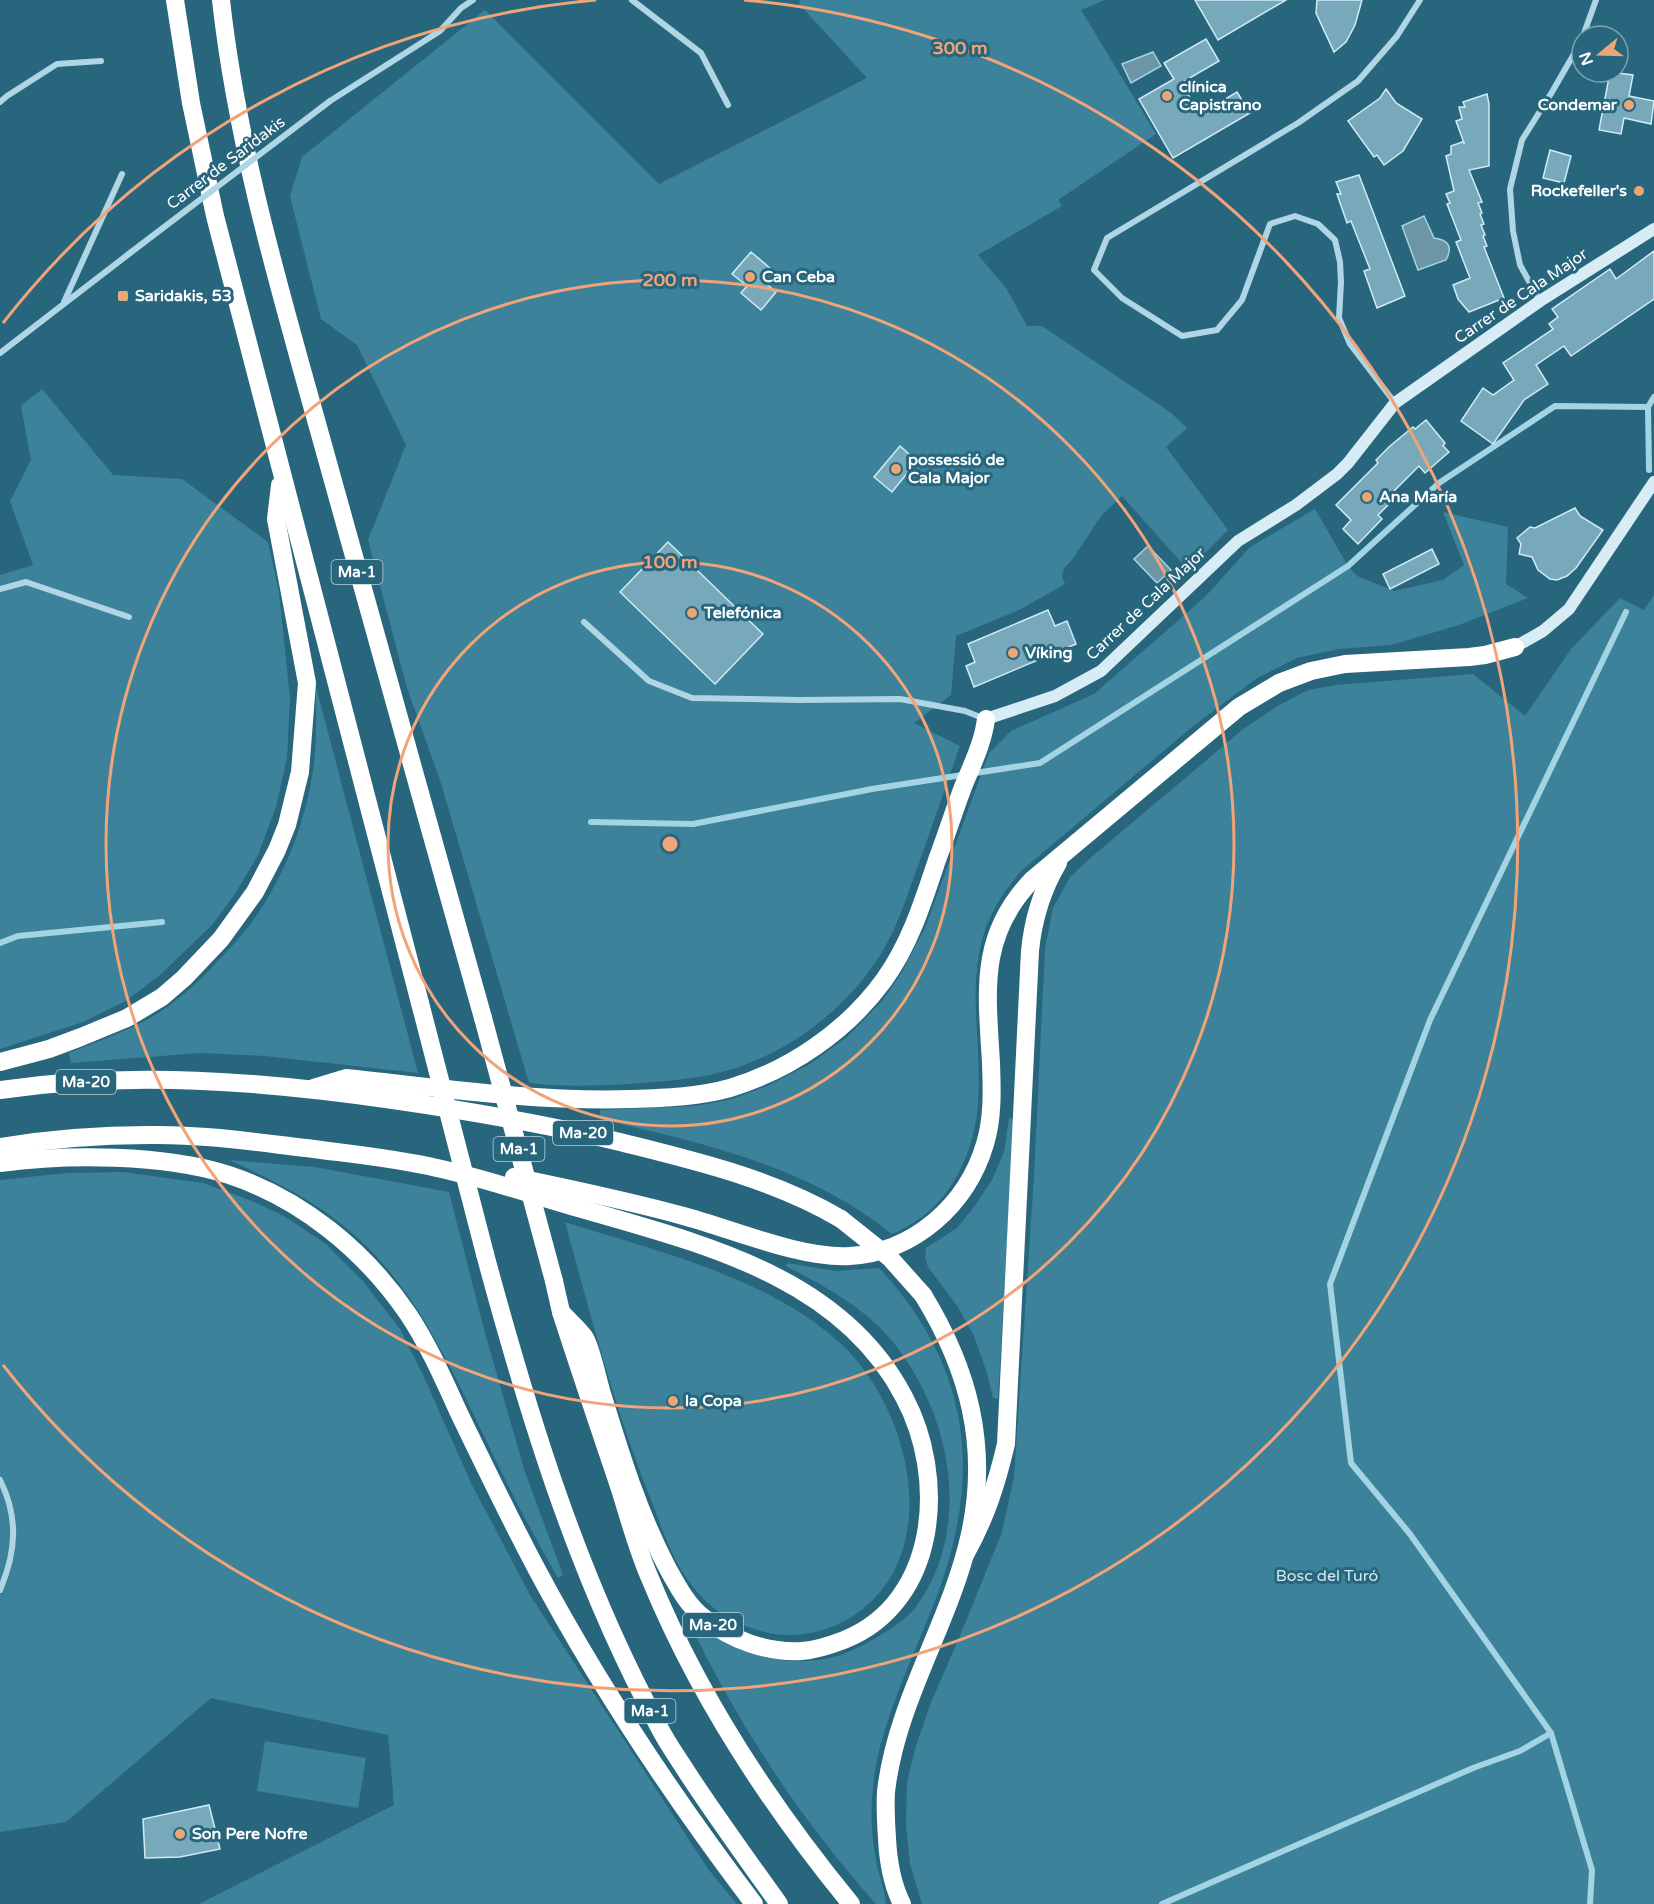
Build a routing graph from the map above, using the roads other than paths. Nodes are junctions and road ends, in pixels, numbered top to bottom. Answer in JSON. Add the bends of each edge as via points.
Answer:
{"nodes":[{"id":1,"x":176,"y":0,"type":"edge"},
{"id":2,"x":221,"y":0,"type":"edge"},
{"id":3,"x":473,"y":0,"type":"edge"},
{"id":4,"x":632,"y":0,"type":"edge"},
{"id":5,"x":1420,"y":0,"type":"edge"},
{"id":6,"x":1596,"y":0,"type":"edge"},
{"id":7,"x":1588,"y":24,"type":"edge"},
{"id":8,"x":101,"y":61,"type":"dead end"},
{"id":9,"x":1570,"y":61,"type":"edge"},
{"id":10,"x":0,"y":102,"type":"edge"},
{"id":11,"x":728,"y":105,"type":"dead end"},
{"id":12,"x":122,"y":174,"type":"dead end"},
{"id":13,"x":1654,"y":229,"type":"edge"},
{"id":14,"x":1540,"y":301,"type":"junction"},
{"id":15,"x":64,"y":303,"type":"junction"},
{"id":16,"x":0,"y":353,"type":"edge"},
{"id":17,"x":1395,"y":403,"type":"junction"},
{"id":18,"x":281,"y":475,"type":"junction"},
{"id":19,"x":1654,"y":482,"type":"edge"},
{"id":20,"x":0,"y":590,"type":"edge"},
{"id":21,"x":129,"y":617,"type":"dead end"},
{"id":22,"x":584,"y":622,"type":"dead end"},
{"id":23,"x":1515,"y":647,"type":"joint"},
{"id":24,"x":986,"y":719,"type":"junction"},
{"id":25,"x":1062,"y":855,"type":"junction"},
{"id":26,"x":0,"y":1062,"type":"edge"},
{"id":27,"x":313,"y":1088,"type":"junction"},
{"id":28,"x":0,"y":1090,"type":"edge"},
{"id":29,"x":0,"y":1147,"type":"edge"},
{"id":30,"x":0,"y":1163,"type":"edge"},
{"id":31,"x":441,"y":1169,"type":"junction"},
{"id":32,"x":561,"y":1312,"type":"junction"},
{"id":33,"x":0,"y":1480,"type":"edge"},
{"id":34,"x":965,"y":1555,"type":"junction"},
{"id":35,"x":0,"y":1590,"type":"edge"},
{"id":36,"x":754,"y":1904,"type":"edge"},
{"id":37,"x":779,"y":1904,"type":"edge"},
{"id":38,"x":852,"y":1904,"type":"edge"},
{"id":39,"x":902,"y":1904,"type":"edge"}],
"edges":[{"from":1,"to":18,"type":"highway","number":"Ma-1","via":[[200,149]]},
{"from":2,"to":32,"type":"highway","number":"Ma-1","bridge":true,"via":[[242,127],[278,278]]},
{"from":3,"to":15,"type":"street","name":"Carrer de Saridakis","bridge":true,"via":[[440,31],[330,102]]},
{"from":4,"to":11,"type":"street","via":[[701,53]]},
{"from":5,"to":17,"type":"street","via":[[1397,36],[1358,81],[1298,123],[1107,238],[1094,270],[1122,298],[1182,336],[1217,330],[1242,300],[1270,224],[1295,216],[1318,224],[1335,240],[1340,262],[1339,318],[1350,344]]},
{"from":6,"to":7,"type":"street"},
{"from":8,"to":10,"type":"street","via":[[57,64]]},
{"from":9,"to":14,"type":"street","via":[[1521,140],[1510,189],[1520,265]]},
{"from":12,"to":15,"type":"street"},
{"from":13,"to":14,"type":"street","name":"Carrer de Cala Major"},
{"from":14,"to":17,"type":"street","name":"Carrer de Cala Major"},
{"from":15,"to":16,"type":"street","name":"Carrer de Saridakis"},
{"from":17,"to":24,"type":"street","name":"Carrer de Cala Major","via":[[1337,474],[1238,541],[1101,671],[1055,696]]},
{"from":18,"to":26,"type":"highway","via":[[276,519],[307,683],[300,772],[277,850],[255,892],[221,939],[162,997],[89,1034]]},
{"from":18,"to":37,"type":"highway","number":"Ma-1","bridge":true,"via":[[535,1432],[574,1542],[659,1729],[719,1822]]},
{"from":19,"to":23,"type":"street","via":[[1569,609]]},
{"from":20,"to":21,"type":"street","via":[[26,582]]},
{"from":22,"to":24,"type":"street","via":[[649,681],[692,698],[900,699],[965,711]]},
{"from":23,"to":25,"type":"highway","via":[[1469,657],[1345,664],[1279,683],[1239,707]]},
{"from":24,"to":27,"type":"highway","via":[[984,736],[903,950],[883,981],[837,1031],[800,1056],[729,1088],[620,1100],[557,1100],[346,1078]]},
{"from":25,"to":31,"type":"highway","via":[[1021,891],[1004,916],[995,939],[988,986],[992,1103],[979,1159],[970,1179],[947,1210],[913,1237],[864,1254],[829,1256],[622,1200],[479,1169]]},
{"from":25,"to":34,"type":"highway","via":[[1041,900],[1030,951],[1006,1444],[996,1487]]},
{"from":27,"to":28,"type":"highway","number":"Ma-20","via":[[172,1079],[62,1083]]},
{"from":27,"to":34,"type":"highway","number":"Ma-20","bridge":true,"via":[[484,1113],[660,1152],[759,1181],[841,1219],[890,1258],[923,1295],[965,1381],[978,1460]]},
{"from":29,"to":31,"type":"highway","number":"Ma-20","via":[[48,1140],[198,1137],[391,1159]]},
{"from":30,"to":36,"type":"highway","via":[[124,1159],[206,1169],[252,1184],[306,1213],[357,1253],[390,1289],[417,1329],[572,1635],[700,1833]]},
{"from":31,"to":32,"type":"highway","number":"Ma-20","via":[[614,1218],[733,1258],[808,1294],[859,1334],[906,1399],[922,1445],[929,1487],[923,1547],[911,1579],[892,1607],[858,1634],[802,1651],[757,1646],[705,1620],[678,1587],[651,1536],[585,1338]]},
{"from":32,"to":38,"type":"highway","number":"Ma-1","via":[[648,1574],[668,1620],[743,1757],[800,1840]]},
{"from":33,"to":35,"type":"street","via":[[12,1514],[13,1551]]},
{"from":34,"to":39,"type":"highway","number":"Ma-20","via":[[897,1738],[891,1766],[886,1794],[887,1847]]}]}
